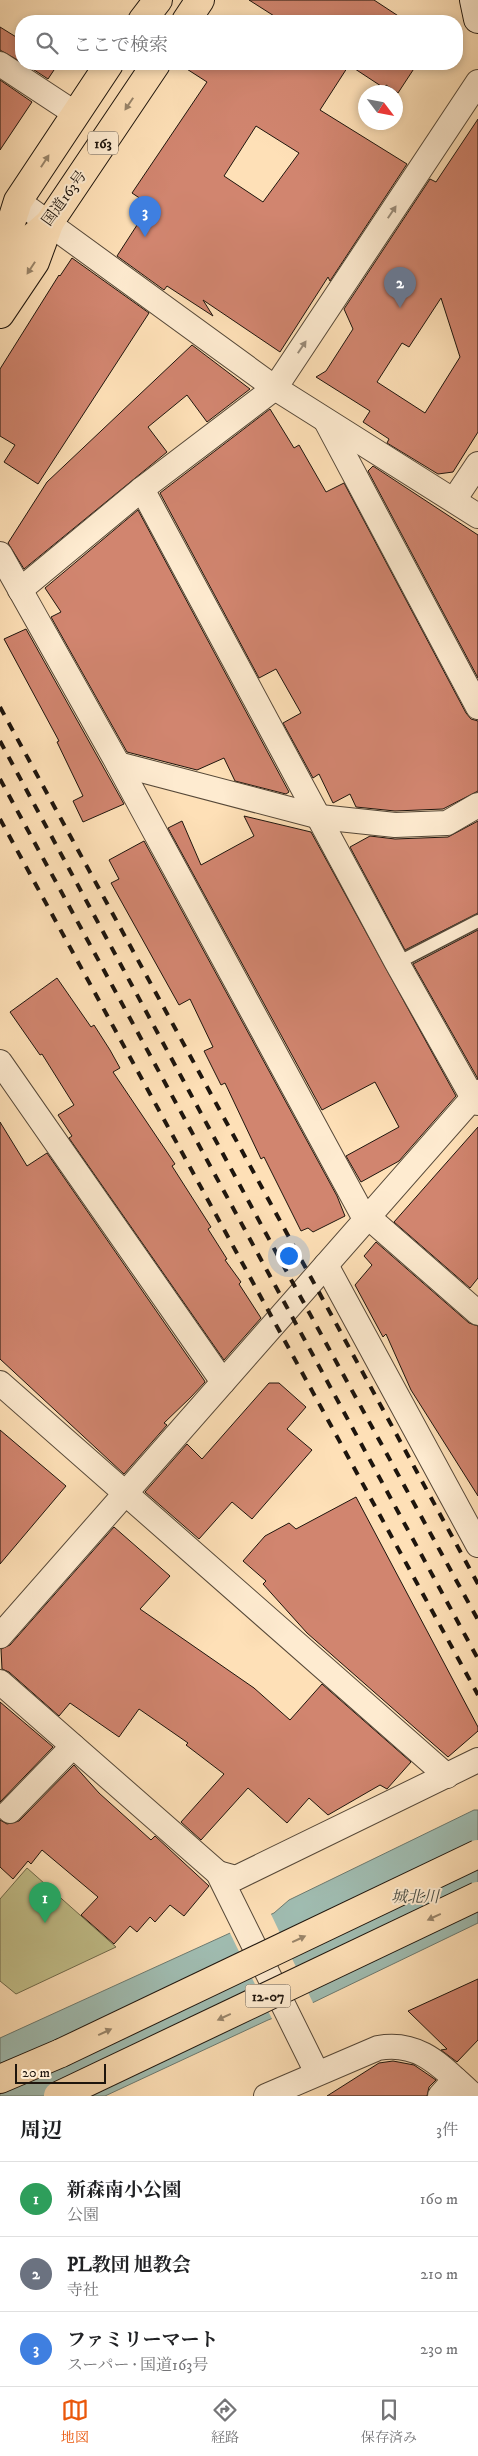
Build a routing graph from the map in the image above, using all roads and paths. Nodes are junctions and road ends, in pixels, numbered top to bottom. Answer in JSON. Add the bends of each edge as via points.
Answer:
{"nodes":[{"id":1,"x":158,"y":0,"type":"edge"},
{"id":2,"x":200,"y":0,"type":"edge"},
{"id":3,"x":474,"y":0,"type":"edge"},
{"id":4,"x":147,"y":15,"type":"edge"},
{"id":5,"x":190,"y":15,"type":"edge"},
{"id":6,"x":478,"y":19,"type":"edge"},
{"id":7,"x":0,"y":64,"type":"edge"},
{"id":8,"x":105,"y":70,"type":"edge"},
{"id":9,"x":152,"y":70,"type":"edge"},
{"id":10,"x":478,"y":82,"type":"edge"},
{"id":11,"x":76,"y":114,"type":"junction"},
{"id":12,"x":9,"y":210,"type":"edge"},
{"id":13,"x":49,"y":223,"type":"junction"},
{"id":14,"x":0,"y":250,"type":"edge"},
{"id":15,"x":0,"y":277,"type":"edge"},
{"id":16,"x":0,"y":314,"type":"edge"},
{"id":17,"x":275,"y":388,"type":"junction"},
{"id":18,"x":326,"y":421,"type":"junction"},
{"id":19,"x":478,"y":464,"type":"edge"},
{"id":20,"x":142,"y":489,"type":"junction"},
{"id":21,"x":454,"y":500,"type":"junction"},
{"id":22,"x":478,"y":516,"type":"edge"},
{"id":23,"x":0,"y":554,"type":"edge"},
{"id":24,"x":20,"y":590,"type":"junction"},
{"id":25,"x":478,"y":707,"type":"edge"},
{"id":26,"x":118,"y":764,"type":"junction"},
{"id":27,"x":478,"y":805,"type":"edge"},
{"id":28,"x":320,"y":818,"type":"junction"},
{"id":29,"x":478,"y":921,"type":"edge"},
{"id":30,"x":397,"y":963,"type":"junction"},
{"id":31,"x":0,"y":1062,"type":"edge"},
{"id":32,"x":476,"y":1098,"type":"edge"},
{"id":33,"x":365,"y":1219,"type":"junction"},
{"id":34,"x":326,"y":1265,"type":"junction"},
{"id":35,"x":478,"y":1313,"type":"edge"},
{"id":36,"x":0,"y":1382,"type":"edge"},
{"id":37,"x":223,"y":1382,"type":"junction"},
{"id":38,"x":126,"y":1494,"type":"junction"},
{"id":39,"x":478,"y":1545,"type":"edge"},
{"id":40,"x":0,"y":1636,"type":"edge"},
{"id":41,"x":0,"y":1682,"type":"edge"},
{"id":42,"x":73,"y":1746,"type":"junction"},
{"id":43,"x":478,"y":1760,"type":"edge"},
{"id":44,"x":447,"y":1776,"type":"junction"},
{"id":45,"x":10,"y":1811,"type":"dead end"},
{"id":46,"x":478,"y":1854,"type":"edge"},
{"id":47,"x":218,"y":1873,"type":"junction"},
{"id":48,"x":478,"y":1896,"type":"edge"},
{"id":49,"x":317,"y":2073,"type":"junction"},
{"id":50,"x":0,"y":2079,"type":"edge"},
{"id":51,"x":447,"y":2088,"type":"edge"},
{"id":52,"x":58,"y":2096,"type":"edge"},
{"id":53,"x":266,"y":2096,"type":"edge"},
{"id":54,"x":474,"y":2096,"type":"edge"}],
"edges":[{"from":1,"to":4,"type":"highway"},
{"from":2,"to":5,"type":"highway"},
{"from":3,"to":6,"type":"main road"},
{"from":7,"to":11,"type":"street"},
{"from":8,"to":11,"type":"highway","number":"163"},
{"from":9,"to":13,"type":"highway","name":"国道163号","number":"163","one_way":true},
{"from":17,"to":10,"type":"street","one_way":true},
{"from":12,"to":11,"type":"highway","number":"163","one_way":true},
{"from":12,"to":13,"type":"street"},
{"from":12,"to":14,"type":"highway","number":"163","via":[[5,242]]},
{"from":13,"to":15,"type":"highway","name":"国道163号","number":"163","via":[[18,250]]},
{"from":13,"to":16,"type":"highway","number":"163","one_way":true,"via":[[35,262]]},
{"from":13,"to":17,"type":"street"},
{"from":17,"to":18,"type":"street"},
{"from":17,"to":20,"type":"street"},
{"from":18,"to":21,"type":"street"},
{"from":18,"to":25,"type":"street"},
{"from":19,"to":21,"type":"street"},
{"from":20,"to":24,"type":"street"},
{"from":20,"to":28,"type":"street"},
{"from":21,"to":22,"type":"street"},
{"from":23,"to":24,"type":"street"},
{"from":24,"to":26,"type":"street"},
{"from":26,"to":28,"type":"street"},
{"from":26,"to":33,"type":"street"},
{"from":27,"to":28,"type":"street","via":[[447,823],[395,825]]},
{"from":28,"to":30,"type":"street"},
{"from":29,"to":30,"type":"lane"},
{"from":30,"to":32,"type":"street"},
{"from":31,"to":37,"type":"street"},
{"from":32,"to":33,"type":"street"},
{"from":33,"to":34,"type":"street"},
{"from":33,"to":35,"type":"street","via":[[375,1223]]},
{"from":34,"to":37,"type":"street"},
{"from":34,"to":39,"type":"street"},
{"from":36,"to":38,"type":"street"},
{"from":37,"to":38,"type":"street"},
{"from":38,"to":40,"type":"street"},
{"from":38,"to":44,"type":"street"},
{"from":41,"to":42,"type":"street"},
{"from":42,"to":45,"type":"street"},
{"from":42,"to":47,"type":"street"},
{"from":43,"to":44,"type":"street"},
{"from":44,"to":47,"type":"street","via":[[236,1878]]},
{"from":50,"to":46,"type":"highway","one_way":true,"bridge":true},
{"from":47,"to":49,"type":"street","bridge":true},
{"from":48,"to":52,"type":"highway","number":"12-07","one_way":true,"bridge":true},
{"from":49,"to":51,"type":"street","via":[[378,2048],[395,2045],[410,2048],[434,2060]]},
{"from":49,"to":53,"type":"street"},
{"from":51,"to":54,"type":"street"}]}
